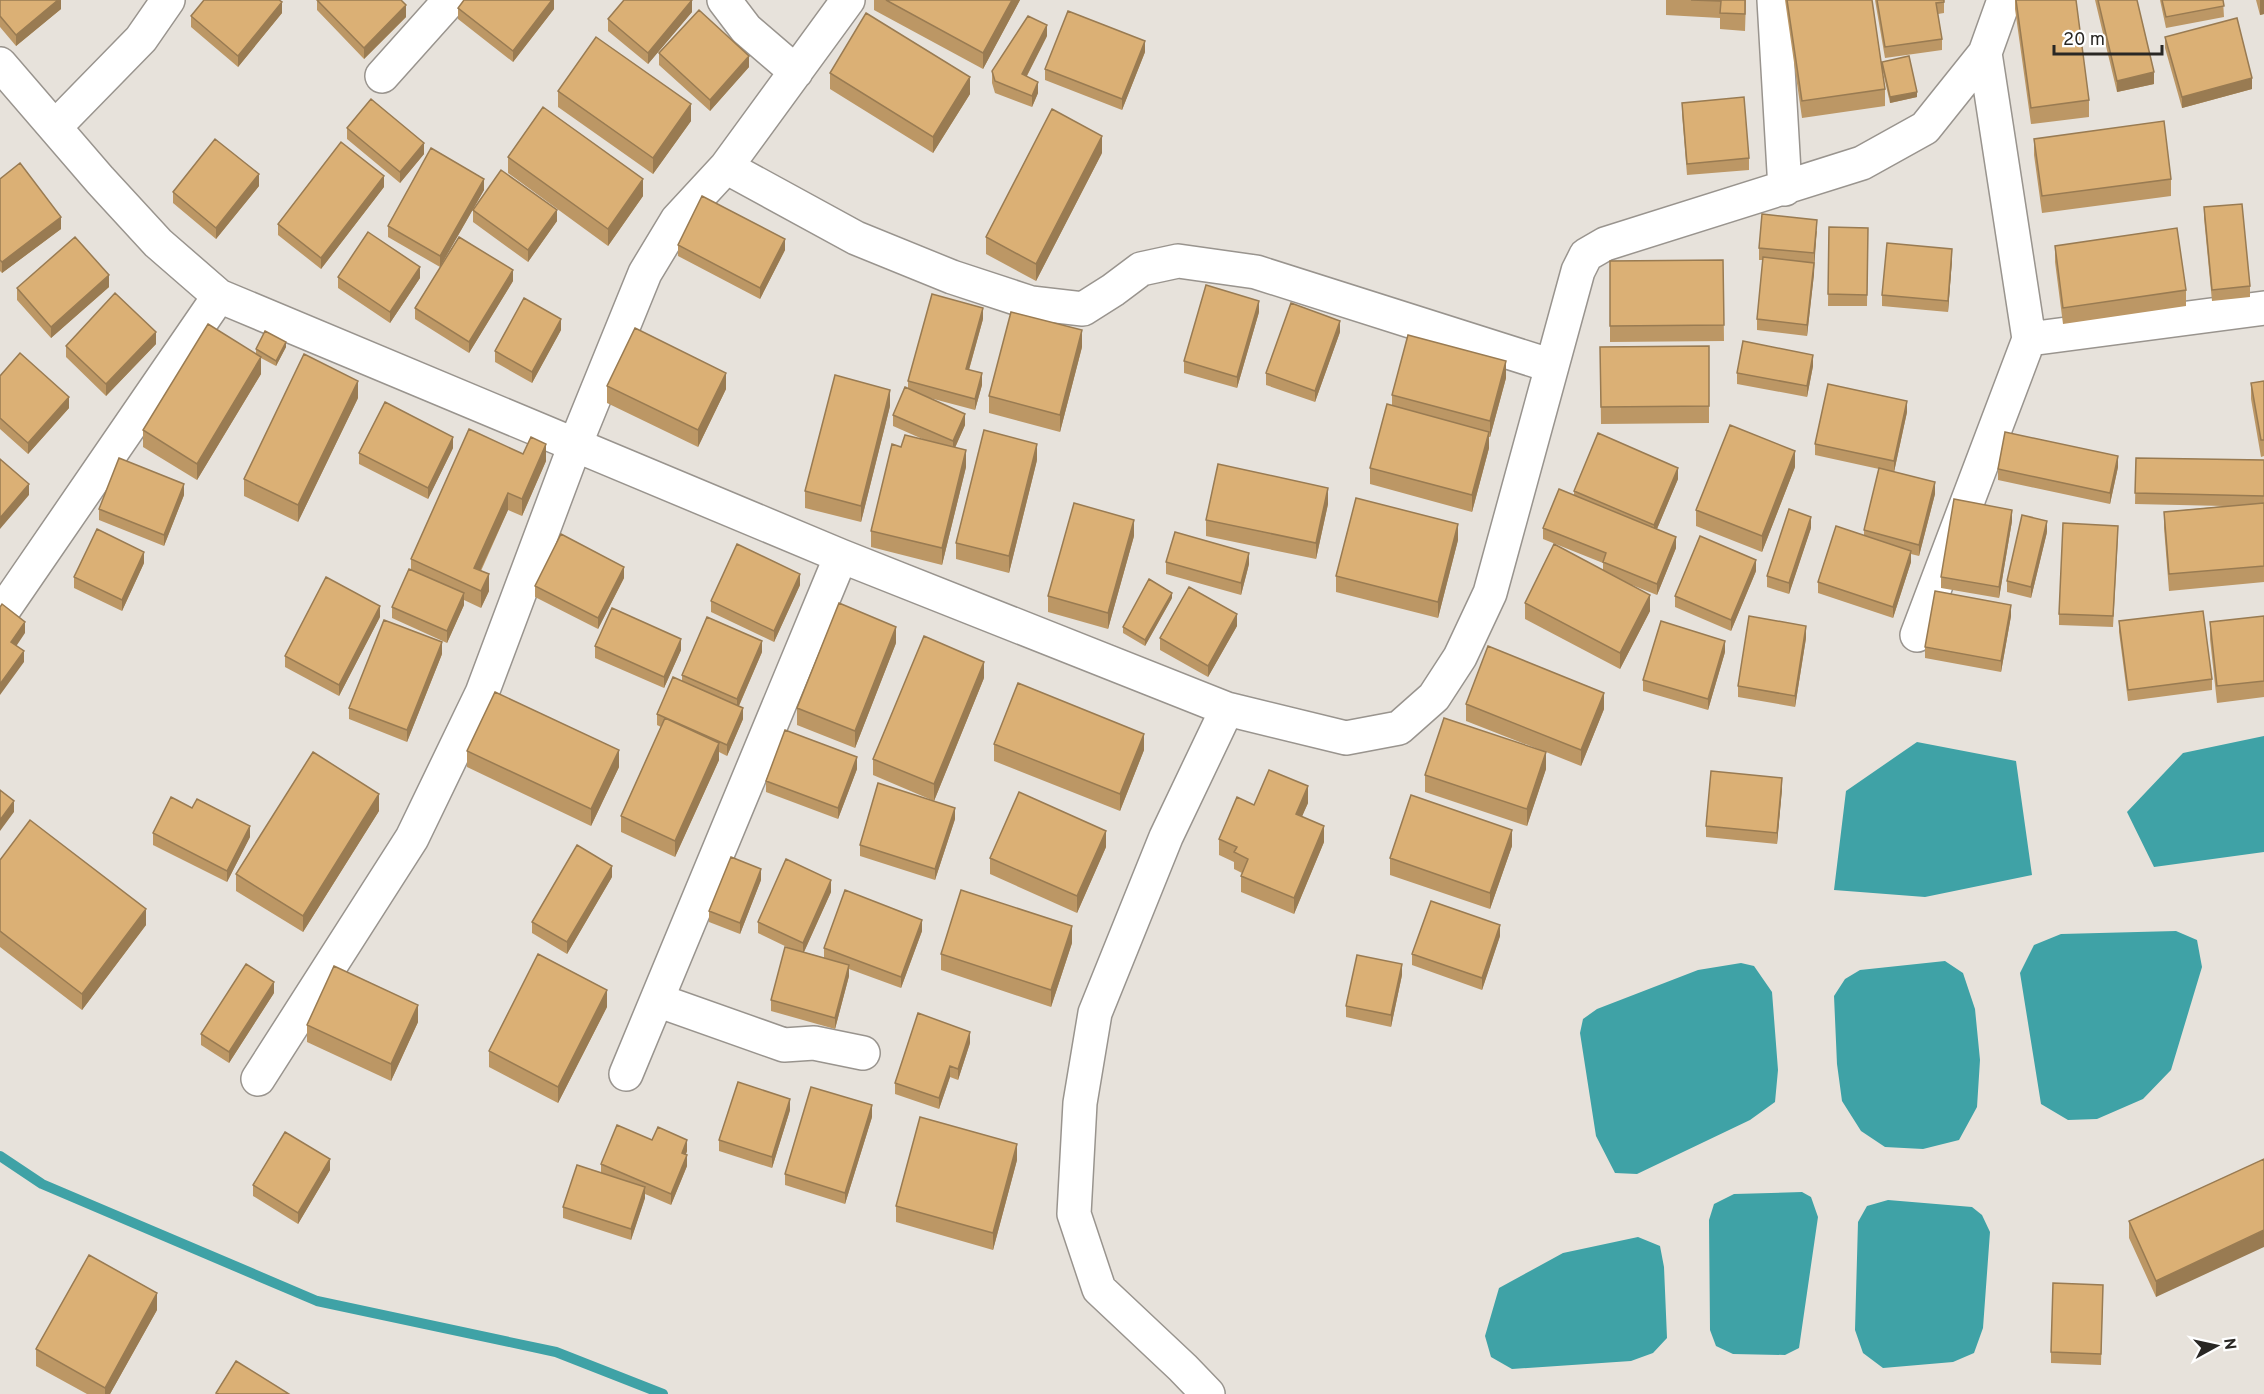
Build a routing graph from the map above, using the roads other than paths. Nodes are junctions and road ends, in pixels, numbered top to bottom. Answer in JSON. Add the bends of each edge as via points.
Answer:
{"nodes":[{"id":1,"x":168,"y":0,"type":"edge"},
{"id":2,"x":450,"y":0,"type":"edge"},
{"id":3,"x":724,"y":0,"type":"edge"},
{"id":4,"x":848,"y":0,"type":"edge"},
{"id":5,"x":1774,"y":0,"type":"edge"},
{"id":6,"x":2004,"y":0,"type":"edge"},
{"id":7,"x":1985,"y":53,"type":"junction"},
{"id":8,"x":0,"y":64,"type":"edge"},
{"id":9,"x":796,"y":72,"type":"junction"},
{"id":10,"x":382,"y":76,"type":"dead end"},
{"id":11,"x":55,"y":127,"type":"junction"},
{"id":12,"x":726,"y":167,"type":"junction"},
{"id":13,"x":1785,"y":189,"type":"junction"},
{"id":14,"x":219,"y":296,"type":"junction"},
{"id":15,"x":2264,"y":308,"type":"edge"},
{"id":16,"x":2029,"y":339,"type":"junction"},
{"id":17,"x":1552,"y":366,"type":"junction"},
{"id":18,"x":575,"y":445,"type":"junction"},
{"id":19,"x":841,"y":556,"type":"junction"},
{"id":20,"x":0,"y":615,"type":"edge"},
{"id":21,"x":1917,"y":635,"type":"dead end"},
{"id":22,"x":1227,"y":709,"type":"junction"},
{"id":23,"x":657,"y":1000,"type":"junction"},
{"id":24,"x":863,"y":1053,"type":"dead end"},
{"id":25,"x":626,"y":1074,"type":"dead end"},
{"id":26,"x":258,"y":1079,"type":"dead end"},
{"id":27,"x":1208,"y":1394,"type":"edge"}],
"edges":[{"from":1,"to":11,"type":"street","via":[[141,39]]},
{"from":2,"to":10,"type":"street"},
{"from":3,"to":9,"type":"street","via":[[746,29]]},
{"from":4,"to":9,"type":"street"},
{"from":5,"to":13,"type":"street"},
{"from":6,"to":7,"type":"street"},
{"from":7,"to":13,"type":"street","via":[[1925,128],[1862,163]]},
{"from":7,"to":16,"type":"street"},
{"from":8,"to":11,"type":"street"},
{"from":9,"to":12,"type":"street"},
{"from":11,"to":14,"type":"street","via":[[158,243]]},
{"from":12,"to":17,"type":"street","via":[[856,238],[952,277],[1031,303],[1083,309],[1141,269],[1178,261],[1256,272]]},
{"from":12,"to":18,"type":"street","via":[[677,220],[645,273]]},
{"from":13,"to":17,"type":"street","via":[[1615,241],[1586,255]]},
{"from":14,"to":18,"type":"street"},
{"from":14,"to":20,"type":"street"},
{"from":15,"to":16,"type":"street"},
{"from":16,"to":21,"type":"street"},
{"from":17,"to":22,"type":"street","via":[[1490,593],[1460,657],[1434,697],[1399,728],[1346,738]]},
{"from":18,"to":19,"type":"street"},
{"from":18,"to":26,"type":"street","via":[[482,693],[412,838]]},
{"from":19,"to":22,"type":"street"},
{"from":19,"to":23,"type":"street"},
{"from":22,"to":27,"type":"street","via":[[1166,837],[1095,1013],[1080,1103],[1074,1214],[1099,1289]]},
{"from":23,"to":24,"type":"street","via":[[784,1045],[814,1043]]},
{"from":23,"to":25,"type":"street"}]}
